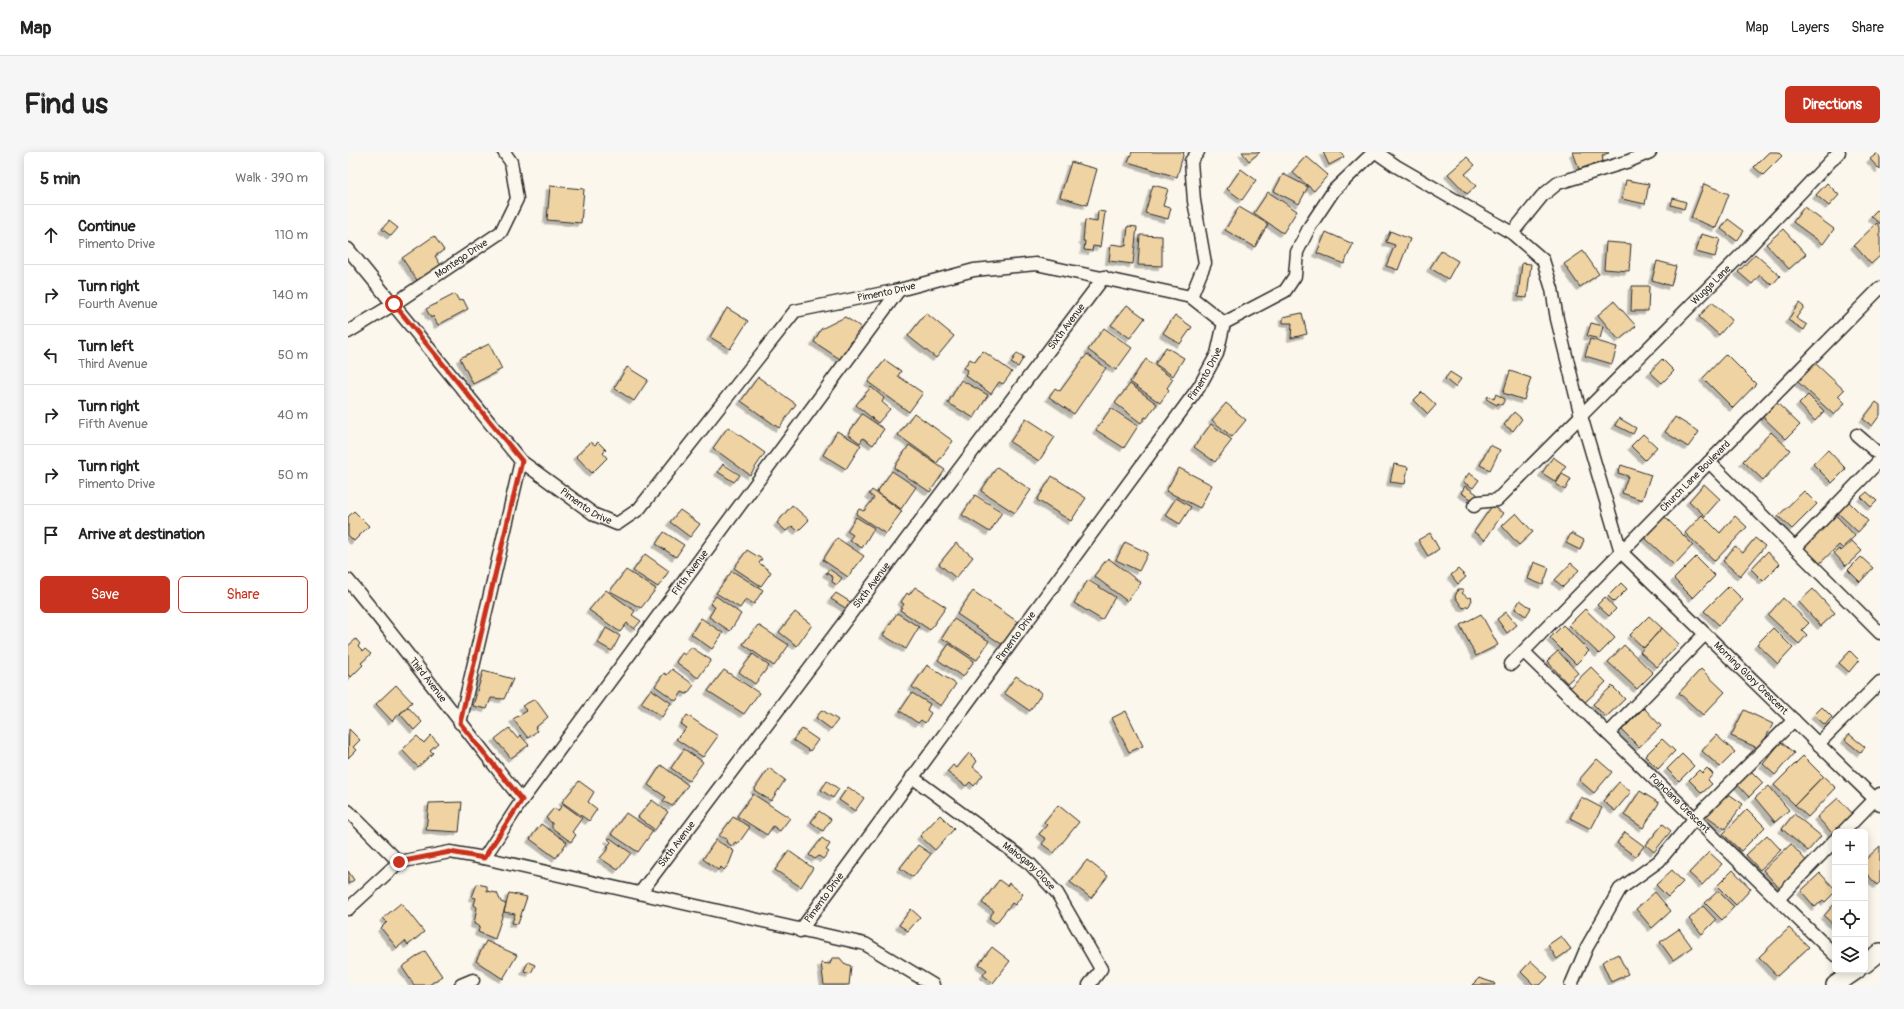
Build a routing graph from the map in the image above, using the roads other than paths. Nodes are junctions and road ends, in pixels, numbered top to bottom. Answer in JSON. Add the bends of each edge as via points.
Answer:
{"nodes":[{"id":1,"x":504,"y":152,"type":"edge"},
{"id":2,"x":1198,"y":152,"type":"edge"},
{"id":3,"x":1375,"y":152,"type":"edge"},
{"id":4,"x":1650,"y":152,"type":"edge"},
{"id":5,"x":1838,"y":152,"type":"edge"},
{"id":6,"x":1512,"y":233,"type":"junction"},
{"id":7,"x":348,"y":249,"type":"edge"},
{"id":8,"x":1104,"y":277,"type":"junction"},
{"id":9,"x":1880,"y":288,"type":"edge"},
{"id":10,"x":899,"y":290,"type":"junction"},
{"id":11,"x":1191,"y":297,"type":"junction"},
{"id":12,"x":394,"y":304,"type":"junction"},
{"id":13,"x":1224,"y":323,"type":"junction"},
{"id":14,"x":348,"y":332,"type":"edge"},
{"id":15,"x":1581,"y":416,"type":"junction"},
{"id":16,"x":1857,"y":435,"type":"dead end"},
{"id":17,"x":1880,"y":455,"type":"edge"},
{"id":18,"x":1880,"y":460,"type":"edge"},
{"id":19,"x":522,"y":461,"type":"junction"},
{"id":20,"x":1709,"y":462,"type":"junction"},
{"id":21,"x":1474,"y":506,"type":"dead end"},
{"id":22,"x":1795,"y":548,"type":"junction"},
{"id":23,"x":1621,"y":552,"type":"junction"},
{"id":24,"x":348,"y":580,"type":"edge"},
{"id":25,"x":1879,"y":630,"type":"edge"},
{"id":26,"x":1705,"y":634,"type":"junction"},
{"id":27,"x":1524,"y":652,"type":"junction"},
{"id":28,"x":1511,"y":664,"type":"dead end"},
{"id":29,"x":1880,"y":682,"type":"edge"},
{"id":30,"x":1794,"y":720,"type":"junction"},
{"id":31,"x":460,"y":723,"type":"junction"},
{"id":32,"x":1608,"y":734,"type":"junction"},
{"id":33,"x":1818,"y":744,"type":"junction"},
{"id":34,"x":912,"y":777,"type":"junction"},
{"id":35,"x":1878,"y":799,"type":"edge"},
{"id":36,"x":522,"y":800,"type":"junction"},
{"id":37,"x":348,"y":811,"type":"edge"},
{"id":38,"x":1695,"y":818,"type":"junction"},
{"id":39,"x":1846,"y":829,"type":"edge"},
{"id":40,"x":1832,"y":843,"type":"edge"},
{"id":41,"x":484,"y":858,"type":"junction"},
{"id":42,"x":399,"y":862,"type":"junction"},
{"id":43,"x":640,"y":893,"type":"junction"},
{"id":44,"x":1778,"y":899,"type":"junction"},
{"id":45,"x":348,"y":909,"type":"edge"},
{"id":46,"x":800,"y":930,"type":"junction"},
{"id":47,"x":1832,"y":952,"type":"edge"},
{"id":48,"x":1880,"y":952,"type":"edge"},
{"id":49,"x":1868,"y":960,"type":"edge"},
{"id":50,"x":1851,"y":973,"type":"edge"},
{"id":51,"x":472,"y":980,"type":"dead end"},
{"id":52,"x":461,"y":985,"type":"edge"},
{"id":53,"x":933,"y":985,"type":"edge"},
{"id":54,"x":1089,"y":985,"type":"edge"},
{"id":55,"x":1571,"y":985,"type":"edge"},
{"id":56,"x":1835,"y":985,"type":"edge"}],
"edges":[{"from":1,"to":12,"type":"street","name":"Montego Drive","via":[[511,162],[518,199],[501,232]]},
{"from":2,"to":11,"type":"street","via":[[1191,161],[1194,201],[1205,262]]},
{"from":3,"to":6,"type":"street"},
{"from":3,"to":13,"type":"street","via":[[1334,190],[1310,226],[1297,252],[1295,276],[1285,291]]},
{"from":4,"to":6,"type":"street","via":[[1558,183],[1542,196]]},
{"from":5,"to":15,"type":"street","name":"Wugga Lane","via":[[1744,252]]},
{"from":6,"to":15,"type":"street","via":[[1543,260]]},
{"from":7,"to":12,"type":"street","name":"Pimento Drive"},
{"from":8,"to":10,"type":"street","name":"Pimento Drive","via":[[1036,264],[974,270]]},
{"from":8,"to":11,"type":"street","name":"Pimento Drive"},
{"from":8,"to":43,"type":"street","name":"Sixth Avenue"},
{"from":9,"to":20,"type":"street","name":"Church Lane Boulevard"},
{"from":10,"to":19,"type":"street","name":"Pimento Drive","via":[[795,311],[639,508],[617,524],[595,515]]},
{"from":10,"to":36,"type":"street","name":"Fifth Avenue"},
{"from":11,"to":13,"type":"street","name":"Pimento Drive"},
{"from":12,"to":14,"type":"street","name":"Montego Drive"},
{"from":12,"to":19,"type":"street","name":"Pimento Drive"},
{"from":13,"to":34,"type":"street","name":"Pimento Drive","via":[[1217,354],[1199,387]]},
{"from":15,"to":21,"type":"street","name":"Wugga Lane","via":[[1497,500],[1478,502]]},
{"from":15,"to":23,"type":"street"},
{"from":16,"to":17,"type":"street"},
{"from":18,"to":22,"type":"street"},
{"from":19,"to":31,"type":"street"},
{"from":20,"to":22,"type":"street"},
{"from":20,"to":23,"type":"street","name":"Church Lane Boulevard"},
{"from":22,"to":25,"type":"street"},
{"from":23,"to":26,"type":"street","name":"Morning Glory Crescent"},
{"from":23,"to":27,"type":"street","name":"Church Lane Boulevard"},
{"from":24,"to":31,"type":"street","name":"Third Avenue","via":[[398,640]]},
{"from":26,"to":30,"type":"street","name":"Morning Glory Crescent"},
{"from":26,"to":32,"type":"street"},
{"from":27,"to":28,"type":"street","name":"Church Lane Boulevard"},
{"from":27,"to":32,"type":"street","name":"Poinciana Crescent"},
{"from":29,"to":33,"type":"street"},
{"from":30,"to":33,"type":"street","name":"Morning Glory Crescent"},
{"from":30,"to":38,"type":"street"},
{"from":31,"to":36,"type":"street","name":"Third Avenue"},
{"from":32,"to":38,"type":"street","name":"Poinciana Crescent"},
{"from":33,"to":35,"type":"street","name":"Morning Glory Crescent"},
{"from":34,"to":46,"type":"street","name":"Pimento Drive"},
{"from":34,"to":54,"type":"street","name":"Mahogany Close","via":[[1030,864],[1057,892],[1101,969]]},
{"from":35,"to":39,"type":"street"},
{"from":36,"to":41,"type":"street","name":"Fifth Avenue"},
{"from":37,"to":42,"type":"street"},
{"from":38,"to":44,"type":"street","name":"Poinciana Crescent"},
{"from":38,"to":55,"type":"street","via":[[1659,861],[1620,889],[1587,947]]},
{"from":40,"to":44,"type":"street"},
{"from":41,"to":42,"type":"street","name":"Pimento Drive","via":[[450,852]]},
{"from":41,"to":43,"type":"street","name":"Pimento Drive"},
{"from":42,"to":45,"type":"street"},
{"from":43,"to":46,"type":"street","name":"Pimento Drive"},
{"from":44,"to":47,"type":"street","name":"Poinciana Crescent"},
{"from":46,"to":53,"type":"street","via":[[865,944]]},
{"from":48,"to":49,"type":"street"},
{"from":50,"to":56,"type":"street"},
{"from":51,"to":52,"type":"street"}]}
